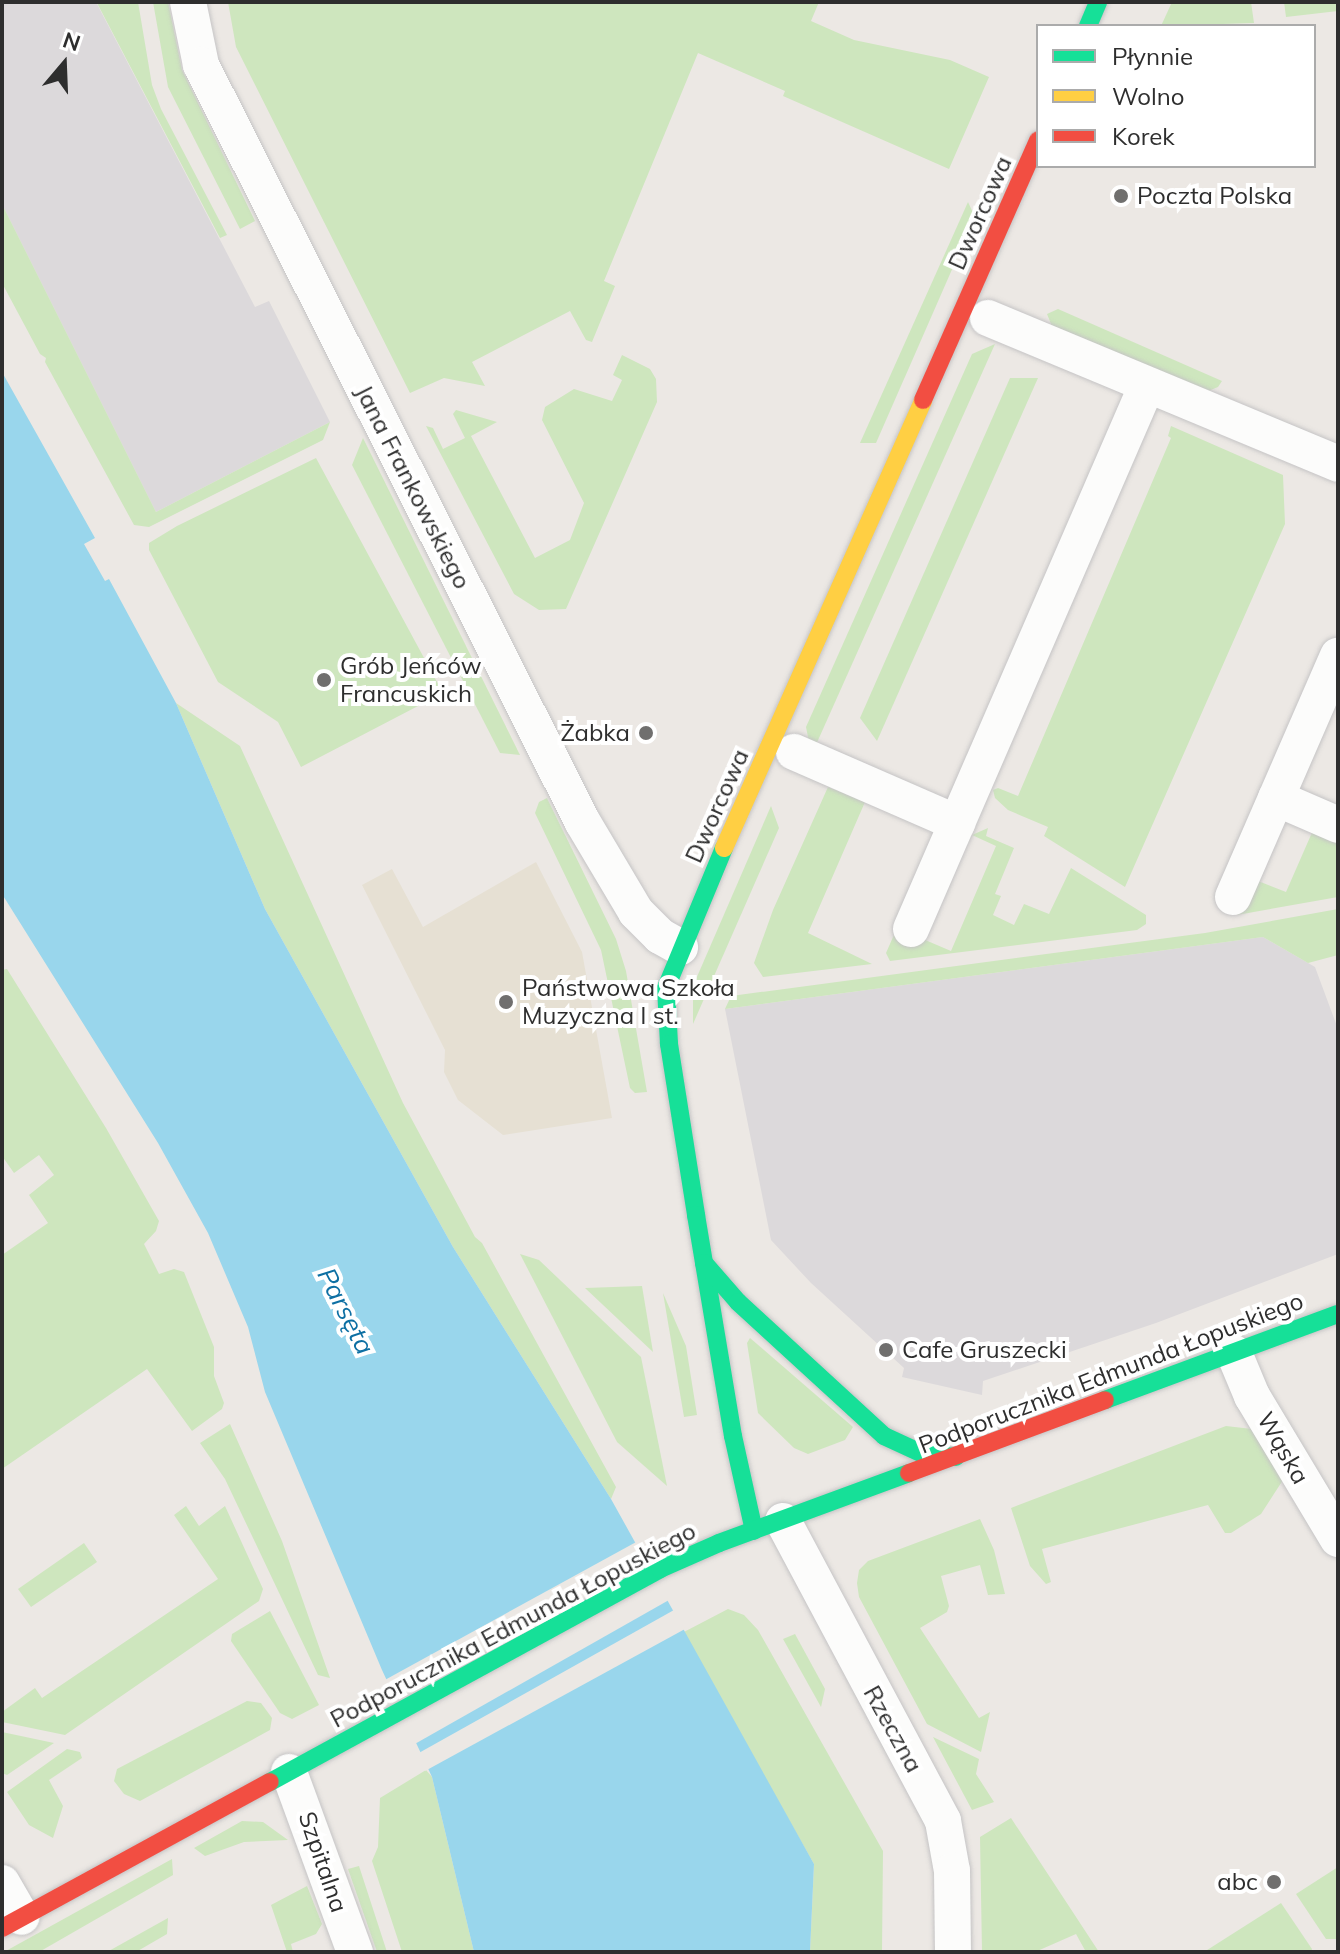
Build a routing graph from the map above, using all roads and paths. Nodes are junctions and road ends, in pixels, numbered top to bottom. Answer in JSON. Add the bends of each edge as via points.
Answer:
{"nodes":[{"id":1,"x":188,"y":2,"type":"edge"},
{"id":2,"x":1098,"y":2,"type":"edge"},
{"id":3,"x":1089,"y":24,"type":"edge"},
{"id":4,"x":1036,"y":145,"type":"edge"},
{"id":5,"x":988,"y":318,"type":"dead end"},
{"id":6,"x":1147,"y":385,"type":"junction"},
{"id":7,"x":1338,"y":464,"type":"edge"},
{"id":8,"x":1338,"y":656,"type":"edge"},
{"id":9,"x":794,"y":752,"type":"dead end"},
{"id":10,"x":1276,"y":798,"type":"junction"},
{"id":11,"x":957,"y":823,"type":"junction"},
{"id":12,"x":1338,"y":825,"type":"edge"},
{"id":13,"x":1233,"y":897,"type":"dead end"},
{"id":14,"x":911,"y":929,"type":"dead end"},
{"id":15,"x":680,"y":947,"type":"junction"},
{"id":16,"x":704,"y":1263,"type":"junction"},
{"id":17,"x":1338,"y":1314,"type":"edge"},
{"id":18,"x":1234,"y":1353,"type":"junction"},
{"id":19,"x":956,"y":1457,"type":"junction"},
{"id":20,"x":768,"y":1526,"type":"junction"},
{"id":21,"x":1338,"y":1539,"type":"edge"},
{"id":22,"x":289,"y":1772,"type":"junction"},
{"id":23,"x":2,"y":1883,"type":"edge"},
{"id":24,"x":12,"y":1922,"type":"edge"},
{"id":25,"x":355,"y":1952,"type":"edge"},
{"id":26,"x":953,"y":1952,"type":"edge"}],
"edges":[{"from":1,"to":15,"type":"street","name":"Jana Frankowskiego","via":[[201,65],[582,821],[636,912]]},
{"from":2,"to":3,"type":"street"},
{"from":4,"to":15,"type":"street","name":"Dworcowa"},
{"from":5,"to":6,"type":"street"},
{"from":6,"to":7,"type":"street"},
{"from":6,"to":11,"type":"street"},
{"from":8,"to":10,"type":"street"},
{"from":9,"to":11,"type":"street"},
{"from":10,"to":12,"type":"street"},
{"from":10,"to":13,"type":"street"},
{"from":11,"to":14,"type":"street"},
{"from":15,"to":16,"type":"street","name":"Dworcowa","via":[[666,988],[665,1013]]},
{"from":16,"to":19,"type":"street","via":[[738,1302],[884,1436],[923,1454]]},
{"from":16,"to":20,"type":"street","name":"Dworcowa","via":[[733,1436]]},
{"from":17,"to":18,"type":"street","name":"Podporucznika Edmunda Łopuskiego"},
{"from":18,"to":19,"type":"street","name":"Podporucznika Edmunda Łopuskiego"},
{"from":18,"to":21,"type":"street","name":"Wąska","via":[[1252,1396]]},
{"from":19,"to":20,"type":"street","name":"Podporucznika Edmunda Łopuskiego"},
{"from":20,"to":22,"type":"street","name":"Podporucznika Edmunda Łopuskiego","via":[[660,1569]]},
{"from":20,"to":26,"type":"street","name":"Rzeczna","via":[[943,1821],[952,1871]]},
{"from":22,"to":24,"type":"street","name":"Podporucznika Edmunda Łopuskiego"},
{"from":22,"to":25,"type":"street","name":"Szpitalna"},
{"from":23,"to":24,"type":"street"}]}
